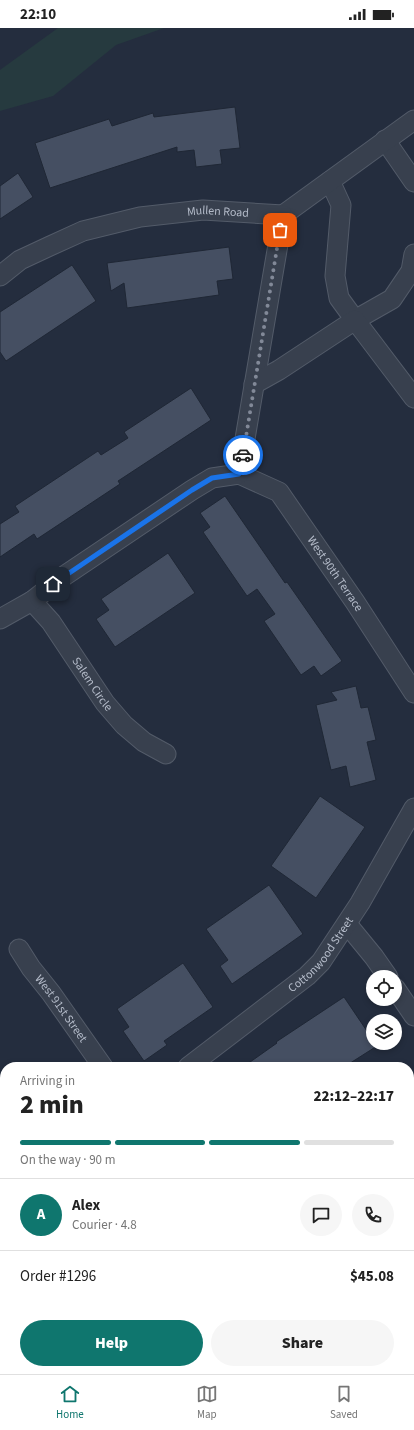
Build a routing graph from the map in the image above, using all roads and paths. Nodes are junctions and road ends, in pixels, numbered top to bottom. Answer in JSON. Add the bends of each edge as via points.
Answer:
{"nodes":[{"id":1,"x":414,"y":120,"type":"edge"},
{"id":2,"x":385,"y":140,"type":"junction"},
{"id":3,"x":330,"y":180,"type":"junction"},
{"id":4,"x":414,"y":182,"type":"edge"},
{"id":5,"x":283,"y":215,"type":"junction"},
{"id":6,"x":414,"y":254,"type":"edge"},
{"id":7,"x":0,"y":276,"type":"edge"},
{"id":8,"x":355,"y":320,"type":"junction"},
{"id":9,"x":254,"y":384,"type":"junction"},
{"id":10,"x":414,"y":398,"type":"edge"},
{"id":11,"x":239,"y":474,"type":"junction"},
{"id":12,"x":32,"y":601,"type":"junction"},
{"id":13,"x":0,"y":619,"type":"edge"},
{"id":14,"x":414,"y":693,"type":"edge"},
{"id":15,"x":166,"y":754,"type":"dead end"},
{"id":16,"x":414,"y":808,"type":"edge"},
{"id":17,"x":347,"y":924,"type":"junction"},
{"id":18,"x":19,"y":949,"type":"dead end"},
{"id":19,"x":383,"y":970,"type":"edge"},
{"id":20,"x":402,"y":998,"type":"edge"},
{"id":21,"x":414,"y":1016,"type":"edge"},
{"id":22,"x":99,"y":1062,"type":"edge"},
{"id":23,"x":195,"y":1062,"type":"edge"}],
"edges":[{"from":1,"to":2,"type":"street"},
{"from":2,"to":3,"type":"street"},
{"from":2,"to":4,"type":"street"},
{"from":3,"to":5,"type":"street"},
{"from":3,"to":8,"type":"street","via":[[341,205],[335,276],[338,298]]},
{"from":5,"to":7,"type":"street","name":"Mullen Road","via":[[203,210],[133,218],[83,231],[20,260]]},
{"from":5,"to":9,"type":"street"},
{"from":6,"to":8,"type":"street","via":[[411,271],[392,299]]},
{"from":8,"to":9,"type":"street"},
{"from":8,"to":10,"type":"street"},
{"from":9,"to":11,"type":"street"},
{"from":11,"to":12,"type":"street","via":[[212,478],[192,490],[64,576]]},
{"from":11,"to":14,"type":"street","name":"West 90th Terrace","via":[[279,492]]},
{"from":12,"to":13,"type":"street"},
{"from":12,"to":15,"type":"street","name":"Salem Circle","via":[[51,622],[124,725],[144,742]]},
{"from":16,"to":17,"type":"street","name":"Cottonwood Street"},
{"from":17,"to":19,"type":"street"},
{"from":17,"to":23,"type":"street","name":"Cottonwood Street","via":[[322,962],[307,976]]},
{"from":18,"to":22,"type":"street","name":"West 91st Street"},
{"from":20,"to":21,"type":"street"}]}
